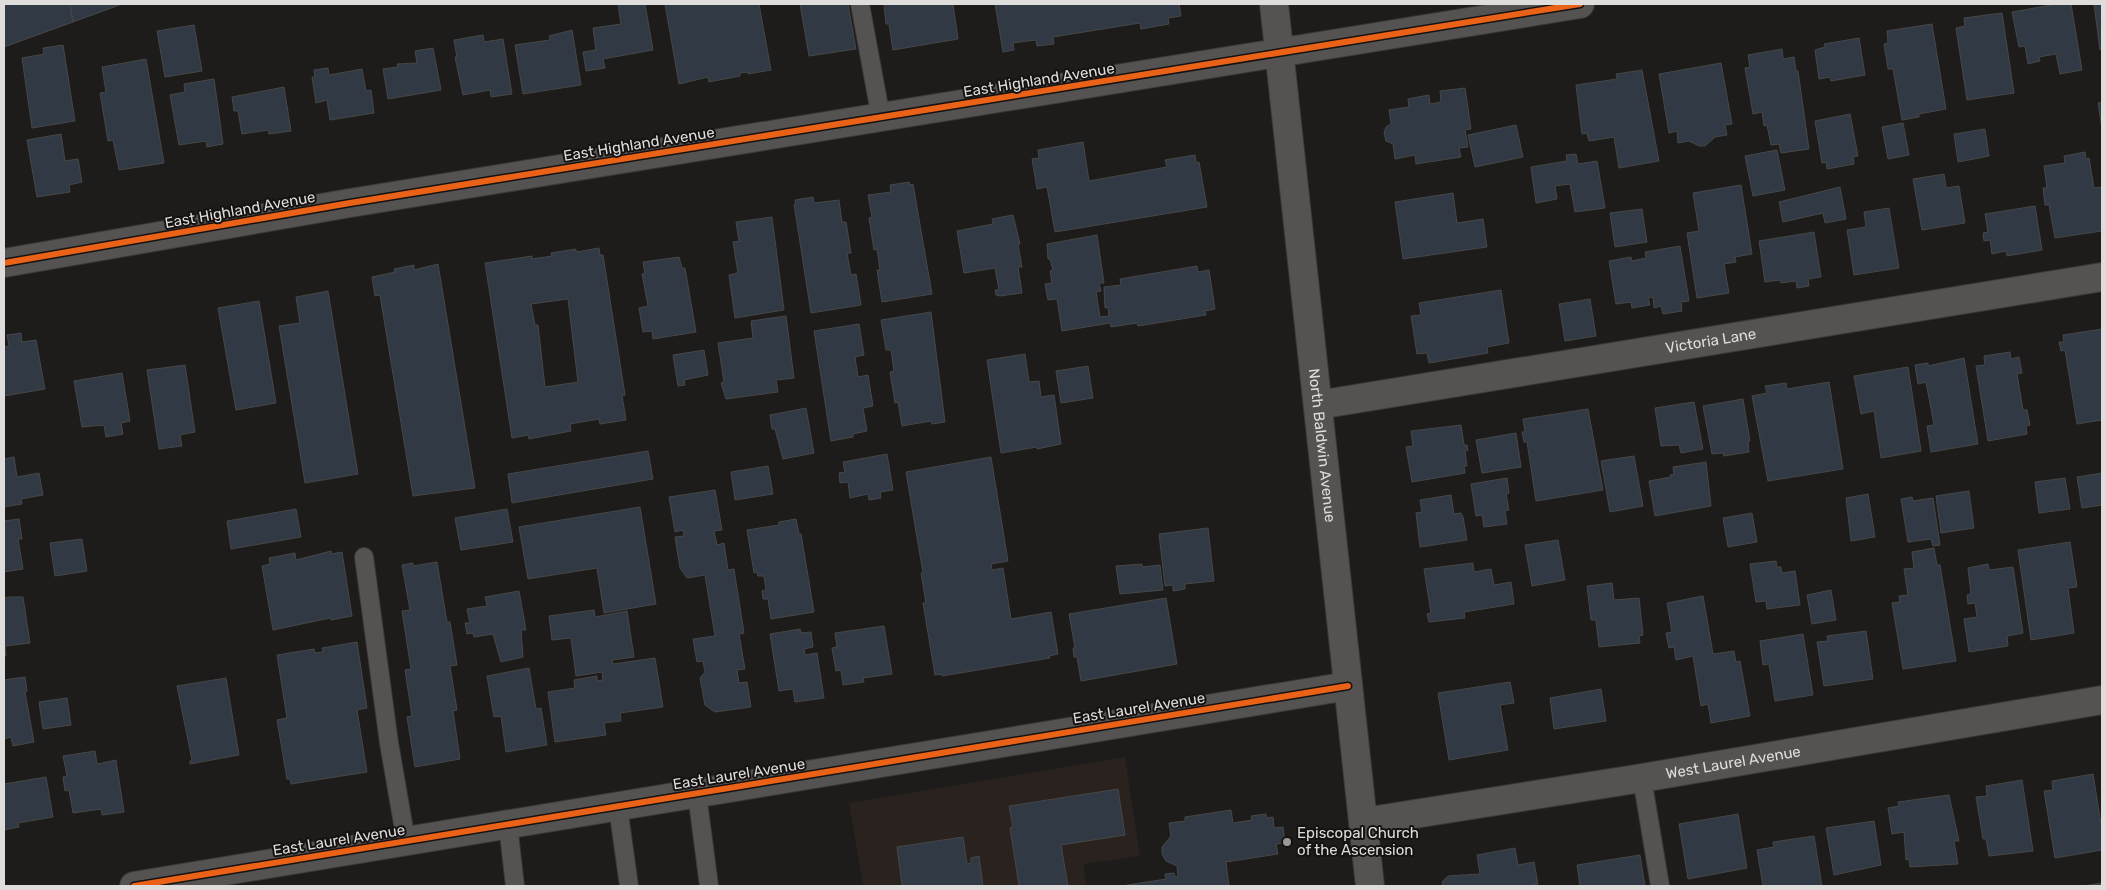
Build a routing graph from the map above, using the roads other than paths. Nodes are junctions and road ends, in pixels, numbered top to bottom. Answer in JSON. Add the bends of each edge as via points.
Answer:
{"nodes":[{"id":1,"x":860,"y":4,"type":"edge"},
{"id":2,"x":1274,"y":4,"type":"edge"},
{"id":3,"x":1580,"y":4,"type":"edge"},
{"id":4,"x":1280,"y":54,"type":"junction"},
{"id":5,"x":880,"y":118,"type":"junction"},
{"id":6,"x":4,"y":263,"type":"edge"},
{"id":7,"x":2102,"y":277,"type":"edge"},
{"id":8,"x":1318,"y":405,"type":"junction"},
{"id":9,"x":364,"y":557,"type":"dead end"},
{"id":10,"x":1348,"y":686,"type":"junction"},
{"id":11,"x":2102,"y":700,"type":"edge"},
{"id":12,"x":1642,"y":778,"type":"junction"},
{"id":13,"x":697,"y":794,"type":"junction"},
{"id":14,"x":618,"y":806,"type":"junction"},
{"id":15,"x":1364,"y":822,"type":"junction"},
{"id":16,"x":508,"y":825,"type":"junction"},
{"id":17,"x":406,"y":841,"type":"junction"},
{"id":18,"x":134,"y":886,"type":"edge"},
{"id":19,"x":515,"y":886,"type":"edge"},
{"id":20,"x":629,"y":886,"type":"edge"},
{"id":21,"x":709,"y":886,"type":"edge"},
{"id":22,"x":1370,"y":886,"type":"edge"},
{"id":23,"x":1660,"y":886,"type":"edge"}],
"edges":[{"from":1,"to":5,"type":"lane"},
{"from":2,"to":4,"type":"street","name":"North Baldwin Avenue"},
{"from":3,"to":4,"type":"street","name":"East Highland Avenue"},
{"from":4,"to":5,"type":"street","name":"East Highland Avenue"},
{"from":4,"to":8,"type":"street","name":"North Baldwin Avenue"},
{"from":5,"to":6,"type":"street","name":"East Highland Avenue"},
{"from":7,"to":8,"type":"street","name":"Victoria Lane"},
{"from":8,"to":10,"type":"street","name":"North Baldwin Avenue"},
{"from":9,"to":17,"type":"lane"},
{"from":10,"to":13,"type":"street","name":"East Laurel Avenue"},
{"from":10,"to":15,"type":"street","name":"North Baldwin Avenue"},
{"from":11,"to":12,"type":"street","name":"West Laurel Avenue"},
{"from":12,"to":15,"type":"street","name":"West Laurel Avenue"},
{"from":12,"to":23,"type":"lane"},
{"from":13,"to":14,"type":"street","name":"East Laurel Avenue"},
{"from":13,"to":21,"type":"lane"},
{"from":14,"to":16,"type":"street","name":"East Laurel Avenue"},
{"from":14,"to":20,"type":"lane"},
{"from":15,"to":22,"type":"street","name":"North Baldwin Avenue"},
{"from":16,"to":17,"type":"street","name":"East Laurel Avenue"},
{"from":16,"to":19,"type":"lane"},
{"from":17,"to":18,"type":"street","name":"East Laurel Avenue"}]}
